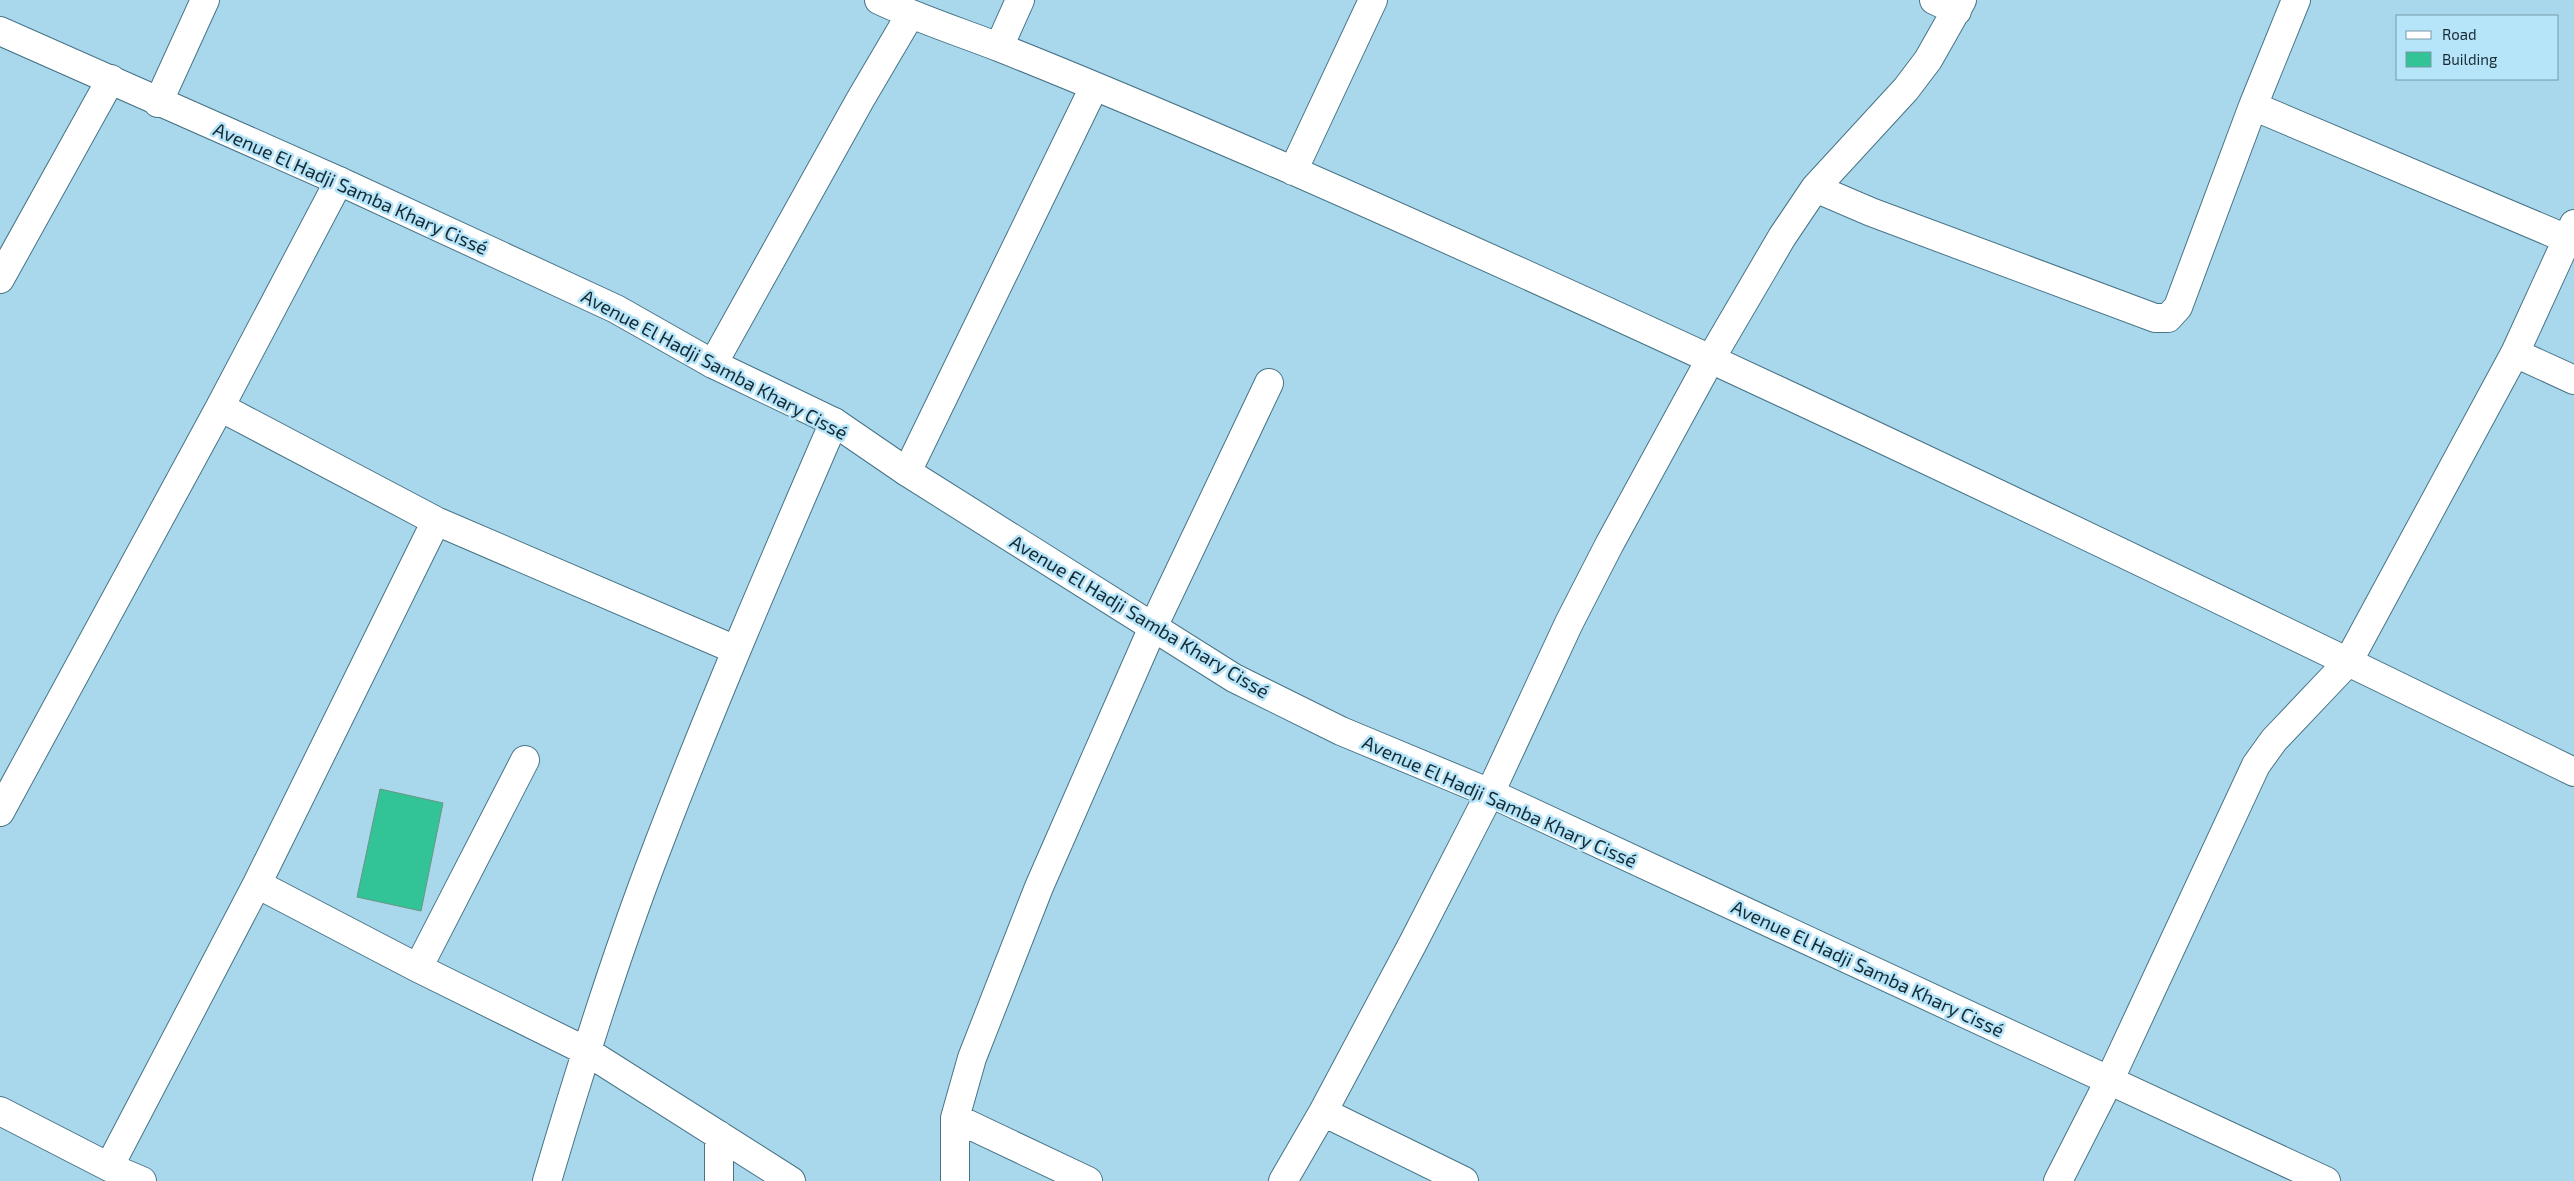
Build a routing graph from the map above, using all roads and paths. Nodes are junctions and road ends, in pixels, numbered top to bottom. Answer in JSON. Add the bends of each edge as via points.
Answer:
{"nodes":[{"id":1,"x":206,"y":0,"type":"edge"},
{"id":2,"x":879,"y":0,"type":"edge"},
{"id":3,"x":1020,"y":0,"type":"edge"},
{"id":4,"x":1373,"y":0,"type":"edge"},
{"id":5,"x":2296,"y":0,"type":"edge"},
{"id":6,"x":1951,"y":4,"type":"edge"},
{"id":7,"x":910,"y":15,"type":"junction"},
{"id":8,"x":0,"y":32,"type":"edge"},
{"id":9,"x":999,"y":47,"type":"junction"},
{"id":10,"x":111,"y":79,"type":"junction"},
{"id":11,"x":1094,"y":87,"type":"junction"},
{"id":12,"x":158,"y":103,"type":"junction"},
{"id":13,"x":2253,"y":106,"type":"junction"},
{"id":14,"x":1293,"y":171,"type":"junction"},
{"id":15,"x":339,"y":180,"type":"junction"},
{"id":16,"x":1815,"y":188,"type":"junction"},
{"id":17,"x":2571,"y":231,"type":"edge"},
{"id":18,"x":0,"y":279,"type":"edge"},
{"id":19,"x":2515,"y":353,"type":"junction"},
{"id":20,"x":1710,"y":360,"type":"junction"},
{"id":21,"x":713,"y":364,"type":"junction"},
{"id":22,"x":2574,"y":380,"type":"edge"},
{"id":23,"x":1269,"y":383,"type":"dead end"},
{"id":24,"x":220,"y":407,"type":"junction"},
{"id":25,"x":834,"y":422,"type":"junction"},
{"id":26,"x":907,"y":472,"type":"junction"},
{"id":27,"x":436,"y":520,"type":"junction"},
{"id":28,"x":1153,"y":627,"type":"junction"},
{"id":29,"x":736,"y":650,"type":"junction"},
{"id":30,"x":2348,"y":662,"type":"junction"},
{"id":31,"x":526,"y":760,"type":"dead end"},
{"id":32,"x":2574,"y":772,"type":"edge"},
{"id":33,"x":1490,"y":793,"type":"junction"},
{"id":34,"x":0,"y":812,"type":"edge"},
{"id":35,"x":257,"y":884,"type":"junction"},
{"id":36,"x":418,"y":968,"type":"junction"},
{"id":37,"x":586,"y":1051,"type":"junction"},
{"id":38,"x":2108,"y":1081,"type":"junction"},
{"id":39,"x":0,"y":1111,"type":"edge"},
{"id":40,"x":1323,"y":1112,"type":"junction"},
{"id":41,"x":955,"y":1118,"type":"junction"},
{"id":42,"x":719,"y":1135,"type":"junction"},
{"id":43,"x":109,"y":1167,"type":"junction"},
{"id":44,"x":142,"y":1181,"type":"edge"},
{"id":45,"x":547,"y":1181,"type":"edge"},
{"id":46,"x":719,"y":1181,"type":"edge"},
{"id":47,"x":791,"y":1181,"type":"edge"},
{"id":48,"x":955,"y":1181,"type":"edge"},
{"id":49,"x":1088,"y":1181,"type":"edge"},
{"id":50,"x":1284,"y":1181,"type":"edge"},
{"id":51,"x":1464,"y":1181,"type":"edge"},
{"id":52,"x":2058,"y":1181,"type":"edge"},
{"id":53,"x":2326,"y":1181,"type":"edge"}],
"edges":[{"from":1,"to":12,"type":"street"},
{"from":2,"to":7,"type":"street"},
{"from":3,"to":9,"type":"street"},
{"from":4,"to":14,"type":"street"},
{"from":5,"to":13,"type":"street"},
{"from":6,"to":16,"type":"street","via":[[1928,60],[1906,90]]},
{"from":7,"to":9,"type":"street"},
{"from":7,"to":21,"type":"street"},
{"from":8,"to":10,"type":"street","name":"Avenue El Hadji Samba Khary Cissé"},
{"from":9,"to":11,"type":"street"},
{"from":10,"to":12,"type":"street","name":"Avenue El Hadji Samba Khary Cissé"},
{"from":10,"to":18,"type":"street"},
{"from":11,"to":14,"type":"street"},
{"from":11,"to":26,"type":"street"},
{"from":12,"to":15,"type":"street","name":"Avenue El Hadji Samba Khary Cissé"},
{"from":13,"to":16,"type":"street","via":[[2178,307],[2168,318],[2146,314]]},
{"from":13,"to":17,"type":"street"},
{"from":14,"to":20,"type":"street"},
{"from":15,"to":21,"type":"street","name":"Avenue El Hadji Samba Khary Cissé","via":[[616,310]]},
{"from":15,"to":24,"type":"street"},
{"from":16,"to":20,"type":"street"},
{"from":17,"to":19,"type":"street"},
{"from":19,"to":22,"type":"street"},
{"from":19,"to":30,"type":"street"},
{"from":20,"to":30,"type":"street","via":[[2135,558]]},
{"from":20,"to":33,"type":"street","via":[[1569,623]]},
{"from":21,"to":25,"type":"street","name":"Avenue El Hadji Samba Khary Cissé"},
{"from":23,"to":28,"type":"street"},
{"from":24,"to":27,"type":"street"},
{"from":24,"to":34,"type":"street"},
{"from":25,"to":26,"type":"street","name":"Avenue El Hadji Samba Khary Cissé"},
{"from":25,"to":29,"type":"street"},
{"from":26,"to":28,"type":"street","name":"Avenue El Hadji Samba Khary Cissé"},
{"from":27,"to":29,"type":"street"},
{"from":27,"to":35,"type":"street"},
{"from":28,"to":33,"type":"street","name":"Avenue El Hadji Samba Khary Cissé","via":[[1234,678],[1341,731]]},
{"from":28,"to":41,"type":"street","via":[[1039,887],[972,1058]]},
{"from":29,"to":37,"type":"street","via":[[657,849]]},
{"from":30,"to":32,"type":"street"},
{"from":30,"to":38,"type":"street","via":[[2274,740],[2256,765]]},
{"from":31,"to":36,"type":"street"},
{"from":33,"to":38,"type":"street","name":"Avenue El Hadji Samba Khary Cissé"},
{"from":33,"to":40,"type":"street"},
{"from":35,"to":36,"type":"street"},
{"from":35,"to":43,"type":"street"},
{"from":36,"to":37,"type":"street"},
{"from":37,"to":42,"type":"street"},
{"from":37,"to":45,"type":"street"},
{"from":38,"to":52,"type":"street"},
{"from":38,"to":53,"type":"street","name":"Avenue El Hadji Samba Khary Cissé"},
{"from":39,"to":43,"type":"street"},
{"from":40,"to":50,"type":"street"},
{"from":40,"to":51,"type":"street"},
{"from":41,"to":48,"type":"street"},
{"from":41,"to":49,"type":"street"},
{"from":42,"to":46,"type":"street"},
{"from":42,"to":47,"type":"street"},
{"from":43,"to":44,"type":"street"}]}
